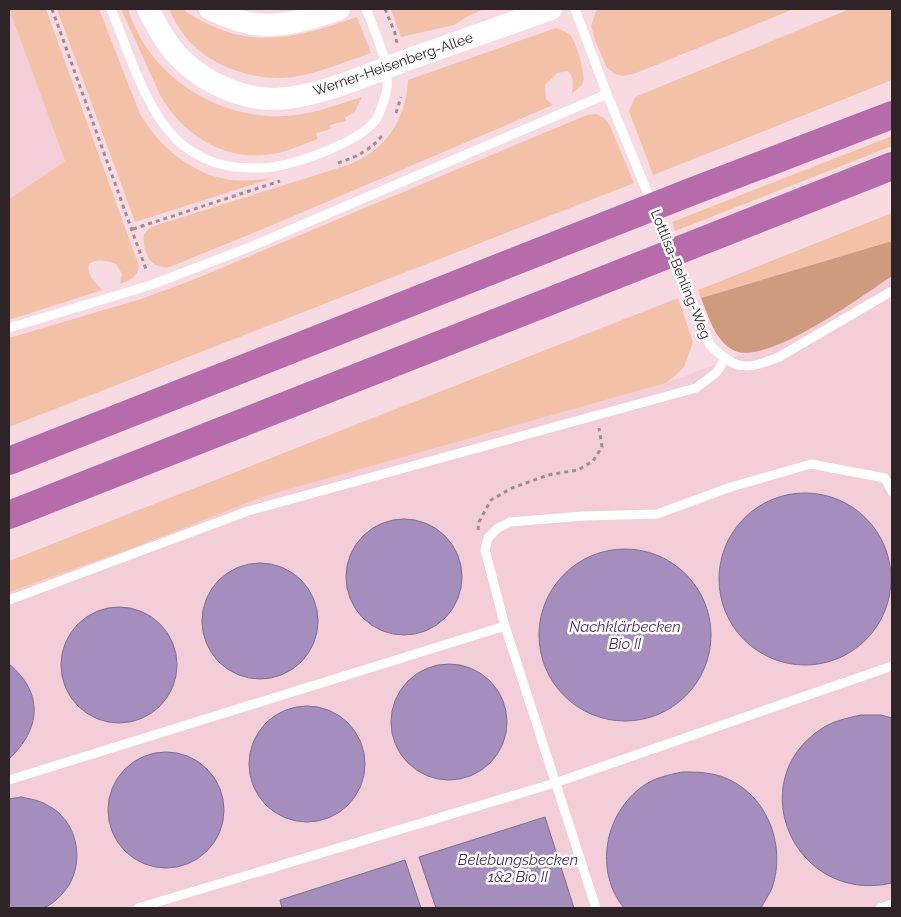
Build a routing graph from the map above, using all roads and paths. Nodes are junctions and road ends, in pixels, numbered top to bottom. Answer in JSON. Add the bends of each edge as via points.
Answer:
{"nodes":[{"id":1,"x":52,"y":9,"type":"edge"},
{"id":2,"x":111,"y":9,"type":"edge"},
{"id":3,"x":148,"y":9,"type":"edge"},
{"id":4,"x":210,"y":9,"type":"edge"},
{"id":5,"x":366,"y":9,"type":"edge"},
{"id":6,"x":551,"y":9,"type":"edge"},
{"id":7,"x":575,"y":9,"type":"edge"},
{"id":8,"x":332,"y":11,"type":"edge"},
{"id":9,"x":607,"y":94,"type":"junction"},
{"id":10,"x":892,"y":115,"type":"edge"},
{"id":11,"x":892,"y":166,"type":"edge"},
{"id":12,"x":151,"y":284,"type":"junction"},
{"id":13,"x":892,"y":291,"type":"edge"},
{"id":14,"x":9,"y":328,"type":"edge"},
{"id":15,"x":725,"y":359,"type":"junction"},
{"id":16,"x":596,"y":416,"type":"junction"},
{"id":17,"x":9,"y":461,"type":"edge"},
{"id":18,"x":892,"y":492,"type":"edge"},
{"id":19,"x":9,"y":515,"type":"edge"},
{"id":20,"x":485,"y":550,"type":"junction"},
{"id":21,"x":9,"y":600,"type":"edge"},
{"id":22,"x":505,"y":626,"type":"junction"},
{"id":23,"x":892,"y":666,"type":"edge"},
{"id":24,"x":9,"y":780,"type":"edge"},
{"id":25,"x":555,"y":783,"type":"junction"},
{"id":26,"x":892,"y":904,"type":"edge"},
{"id":27,"x":138,"y":908,"type":"edge"},
{"id":28,"x":596,"y":908,"type":"edge"},
{"id":29,"x":880,"y":908,"type":"edge"}],
"edges":[{"from":1,"to":12,"type":"path"},
{"from":2,"to":5,"type":"lane","via":[[159,120],[194,153],[220,164],[252,168],[273,167],[319,154],[358,136],[377,118],[387,91],[385,62]]},
{"from":3,"to":6,"type":"street","name":"Werner-Heisenberg-Allee","via":[[169,46],[189,66],[232,91],[277,99],[310,94],[350,81]]},
{"from":4,"to":8,"type":"street","via":[[254,24],[280,24]]},
{"from":7,"to":9,"type":"lane","name":"Lottlisa-Behling-Weg"},
{"from":9,"to":12,"type":"lane","via":[[250,247]]},
{"from":9,"to":15,"type":"lane","name":"Lottlisa-Behling-Weg","via":[[710,345]]},
{"from":10,"to":17,"type":"highway"},
{"from":11,"to":19,"type":"highway"},
{"from":12,"to":14,"type":"lane"},
{"from":13,"to":15,"type":"lane","name":"Lottlisa-Behling-Weg","via":[[779,357],[759,365],[742,367]]},
{"from":15,"to":16,"type":"lane","via":[[717,372],[696,388]]},
{"from":16,"to":20,"type":"path","via":[[602,447],[592,461],[578,470],[548,474],[491,500],[478,522],[476,541]]},
{"from":16,"to":21,"type":"lane","via":[[248,511]]},
{"from":18,"to":20,"type":"lane","via":[[886,478],[812,464],[731,487],[657,514],[510,522],[488,538]]},
{"from":20,"to":22,"type":"lane"},
{"from":22,"to":24,"type":"lane"},
{"from":22,"to":25,"type":"lane"},
{"from":23,"to":25,"type":"lane"},
{"from":25,"to":27,"type":"lane"},
{"from":25,"to":28,"type":"lane"},
{"from":26,"to":29,"type":"lane"}]}
